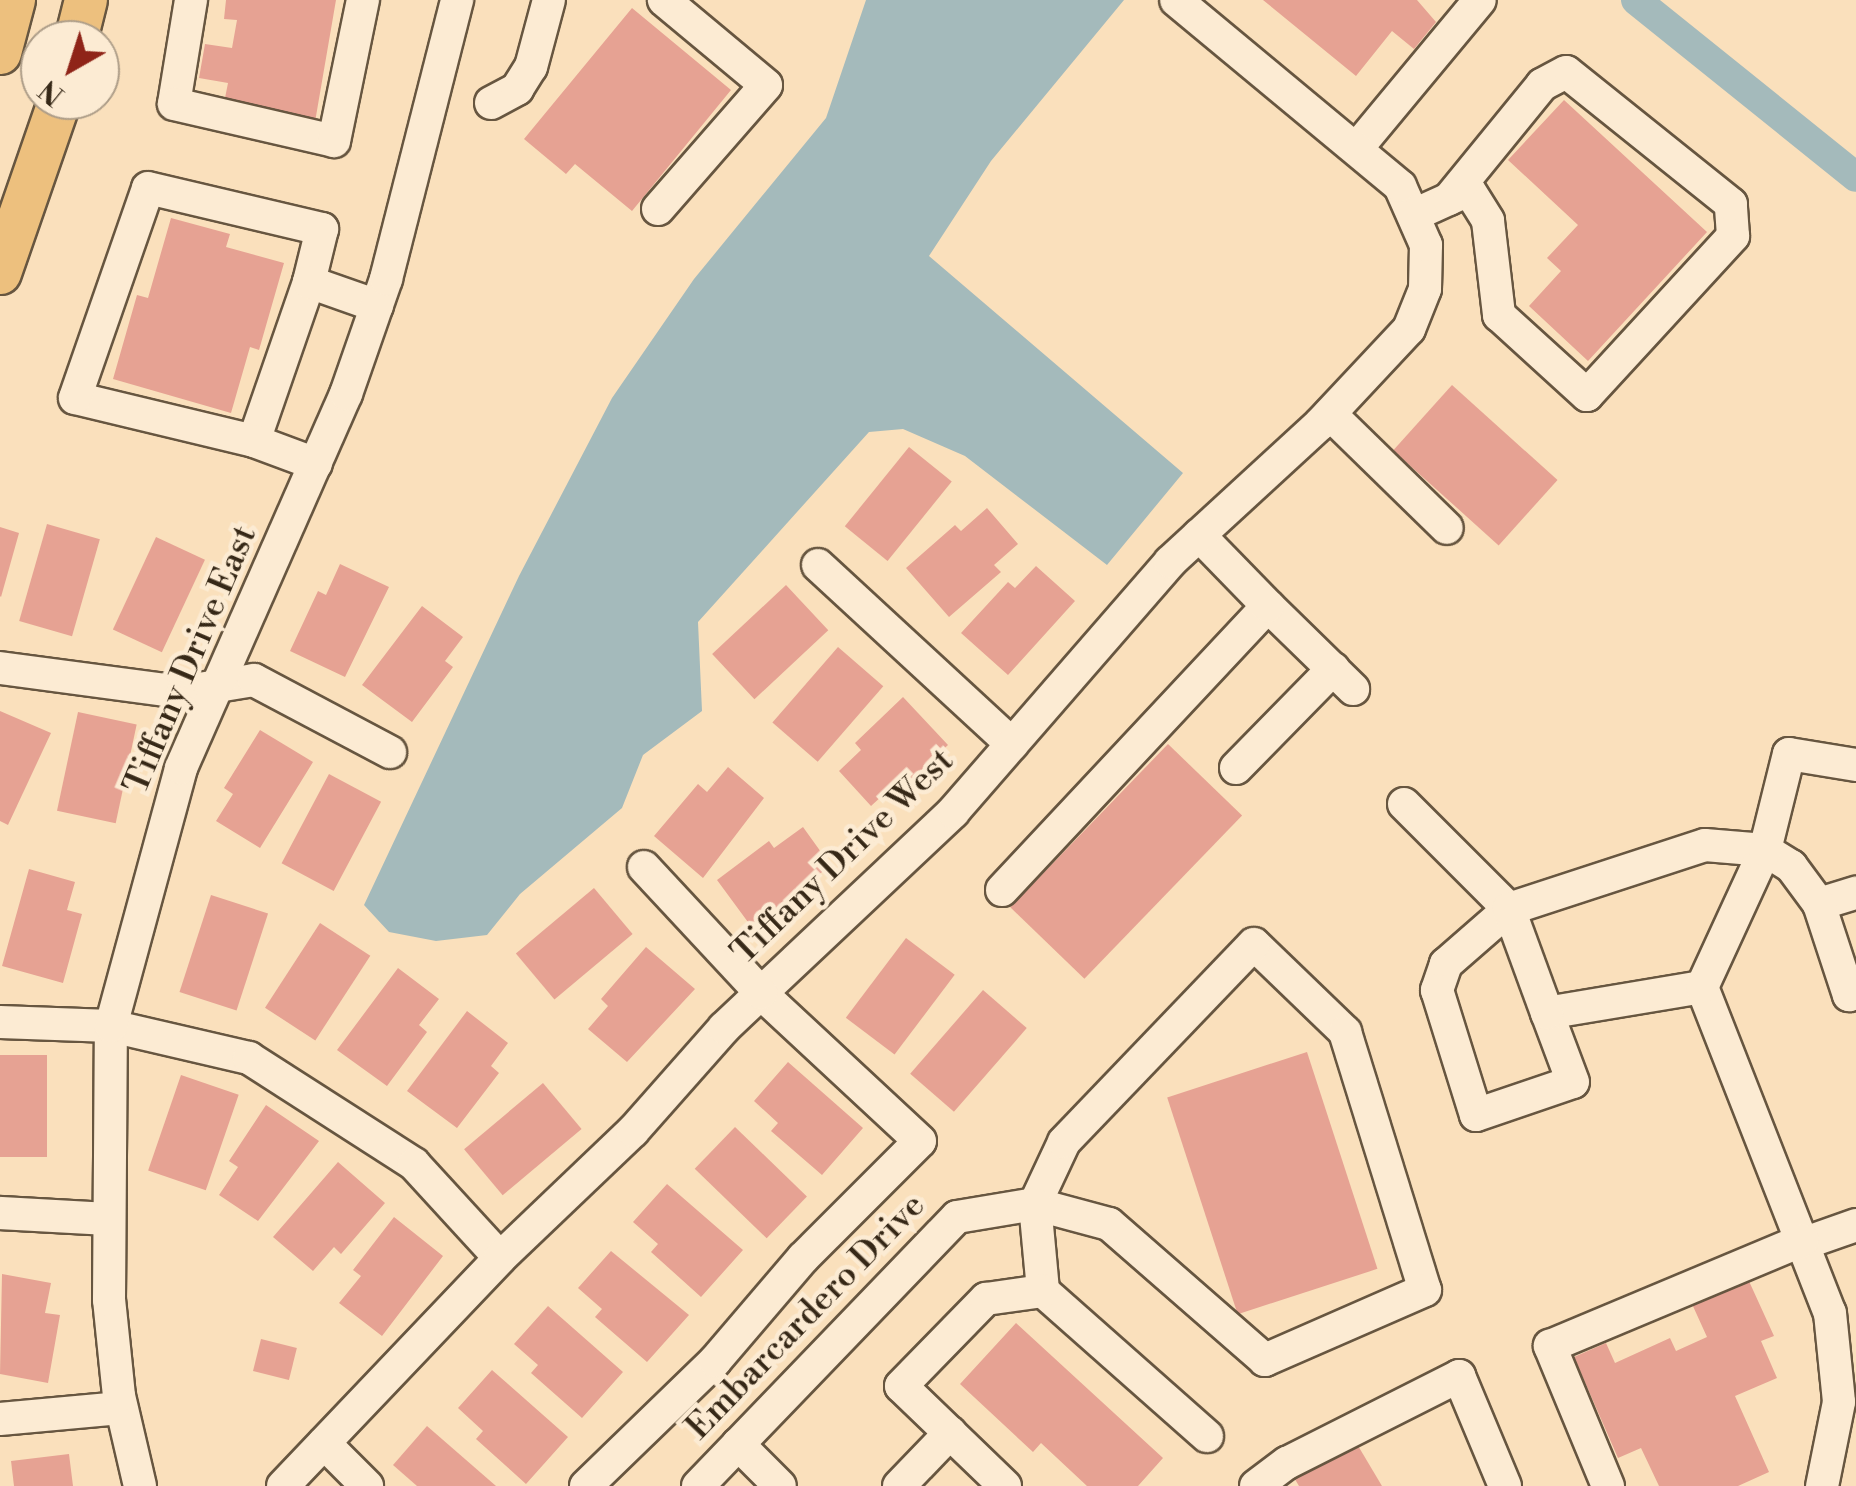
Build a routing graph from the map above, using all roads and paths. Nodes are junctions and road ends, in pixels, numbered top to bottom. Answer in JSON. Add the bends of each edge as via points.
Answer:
{"nodes":[{"id":1,"x":14,"y":0,"type":"edge"},
{"id":2,"x":191,"y":0,"type":"edge"},
{"id":3,"x":363,"y":0,"type":"edge"},
{"id":4,"x":457,"y":0,"type":"edge"},
{"id":5,"x":548,"y":0,"type":"edge"},
{"id":6,"x":664,"y":0,"type":"edge"},
{"id":7,"x":1176,"y":0,"type":"edge"},
{"id":8,"x":1480,"y":0,"type":"edge"},
{"id":9,"x":0,"y":52,"type":"edge"},
{"id":10,"x":492,"y":103,"type":"dead end"},
{"id":11,"x":51,"y":120,"type":"edge"},
{"id":12,"x":1357,"y":148,"type":"junction"},
{"id":13,"x":1449,"y":200,"type":"junction"},
{"id":14,"x":12,"y":206,"type":"edge"},
{"id":15,"x":658,"y":209,"type":"dead end"},
{"id":16,"x":1416,"y":214,"type":"junction"},
{"id":17,"x":0,"y":272,"type":"edge"},
{"id":18,"x":308,"y":282,"type":"junction"},
{"id":19,"x":377,"y":306,"type":"junction"},
{"id":20,"x":1330,"y":414,"type":"junction"},
{"id":21,"x":254,"y":441,"type":"junction"},
{"id":22,"x":316,"y":464,"type":"junction"},
{"id":23,"x":1447,"y":528,"type":"dead end"},
{"id":24,"x":1199,"y":535,"type":"junction"},
{"id":25,"x":818,"y":565,"type":"dead end"},
{"id":26,"x":1268,"y":606,"type":"junction"},
{"id":27,"x":0,"y":668,"type":"edge"},
{"id":28,"x":223,"y":682,"type":"junction"},
{"id":29,"x":1012,"y":744,"type":"junction"},
{"id":30,"x":390,"y":752,"type":"dead end"},
{"id":31,"x":1856,"y":765,"type":"edge"},
{"id":32,"x":1236,"y":768,"type":"dead end"},
{"id":33,"x":1404,"y":804,"type":"dead end"},
{"id":34,"x":1765,"y":850,"type":"junction"},
{"id":35,"x":644,"y":867,"type":"dead end"},
{"id":36,"x":1002,"y":890,"type":"dead end"},
{"id":37,"x":1856,"y":892,"type":"edge"},
{"id":38,"x":1818,"y":904,"type":"junction"},
{"id":39,"x":1509,"y":908,"type":"junction"},
{"id":40,"x":1702,"y":986,"type":"junction"},
{"id":41,"x":760,"y":993,"type":"junction"},
{"id":42,"x":1856,"y":993,"type":"edge"},
{"id":43,"x":1547,"y":1013,"type":"junction"},
{"id":44,"x":0,"y":1022,"type":"edge"},
{"id":45,"x":111,"y":1026,"type":"junction"},
{"id":46,"x":1035,"y":1204,"type":"junction"},
{"id":47,"x":0,"y":1213,"type":"edge"},
{"id":48,"x":106,"y":1220,"type":"junction"},
{"id":49,"x":1856,"y":1225,"type":"edge"},
{"id":50,"x":1804,"y":1242,"type":"junction"},
{"id":51,"x":500,"y":1258,"type":"junction"},
{"id":52,"x":1043,"y":1292,"type":"junction"},
{"id":53,"x":121,"y":1408,"type":"junction"},
{"id":54,"x":0,"y":1419,"type":"edge"},
{"id":55,"x":950,"y":1432,"type":"junction"},
{"id":56,"x":1206,"y":1436,"type":"dead end"},
{"id":57,"x":1845,"y":1441,"type":"edge"},
{"id":58,"x":324,"y":1443,"type":"junction"},
{"id":59,"x":738,"y":1444,"type":"junction"},
{"id":60,"x":140,"y":1486,"type":"edge"},
{"id":61,"x":283,"y":1486,"type":"edge"},
{"id":62,"x":368,"y":1486,"type":"edge"},
{"id":63,"x":586,"y":1486,"type":"edge"},
{"id":64,"x":698,"y":1486,"type":"edge"},
{"id":65,"x":780,"y":1486,"type":"edge"},
{"id":66,"x":899,"y":1486,"type":"edge"},
{"id":67,"x":1005,"y":1486,"type":"edge"},
{"id":68,"x":1256,"y":1486,"type":"edge"},
{"id":69,"x":1505,"y":1486,"type":"edge"},
{"id":70,"x":1608,"y":1486,"type":"edge"},
{"id":71,"x":1822,"y":1486,"type":"edge"}],
"edges":[{"from":1,"to":9,"type":"main road"},
{"from":2,"to":3,"type":"street","via":[[174,104],[334,142]]},
{"from":4,"to":19,"type":"street","name":"Tiffany Drive East","via":[[420,163]]},
{"from":5,"to":10,"type":"street","via":[[531,67],[517,89]]},
{"from":6,"to":15,"type":"street","via":[[766,84]]},
{"from":7,"to":12,"type":"street"},
{"from":8,"to":12,"type":"street"},
{"from":11,"to":14,"type":"main road"},
{"from":12,"to":16,"type":"street","via":[[1400,186]]},
{"from":13,"to":13,"type":"street","via":[[1470,190],[1488,221],[1499,314],[1587,395],[1733,236],[1731,204],[1566,72],[1542,85]]},
{"from":13,"to":16,"type":"street"},
{"from":14,"to":17,"type":"main road"},
{"from":16,"to":20,"type":"street","name":"Tiffany Drive West","via":[[1428,267],[1409,329]]},
{"from":18,"to":19,"type":"street"},
{"from":18,"to":21,"type":"street"},
{"from":18,"to":21,"type":"street","via":[[322,229],[148,188],[75,398]]},
{"from":19,"to":22,"type":"street","name":"Tiffany Drive East"},
{"from":20,"to":23,"type":"street"},
{"from":20,"to":24,"type":"street","name":"Tiffany Drive West"},
{"from":21,"to":22,"type":"street"},
{"from":22,"to":28,"type":"street","name":"Tiffany Drive East"},
{"from":24,"to":26,"type":"street"},
{"from":24,"to":29,"type":"street","name":"Tiffany Drive West","via":[[1099,638]]},
{"from":25,"to":29,"type":"street"},
{"from":26,"to":32,"type":"street","via":[[1343,679]]},
{"from":26,"to":36,"type":"street"},
{"from":27,"to":28,"type":"street","via":[[181,692]]},
{"from":28,"to":30,"type":"street","via":[[254,680]]},
{"from":28,"to":45,"type":"street","name":"Tiffany Drive East","via":[[182,768]]},
{"from":29,"to":41,"type":"street","name":"Tiffany Drive West","via":[[880,885]]},
{"from":31,"to":34,"type":"street","via":[[1789,754]]},
{"from":33,"to":39,"type":"street"},
{"from":34,"to":38,"type":"street","via":[[1792,866]]},
{"from":34,"to":39,"type":"street","via":[[1705,845]]},
{"from":34,"to":40,"type":"street"},
{"from":35,"to":41,"type":"street"},
{"from":37,"to":38,"type":"street"},
{"from":38,"to":42,"type":"street","via":[[1848,994]]},
{"from":39,"to":43,"type":"street"},
{"from":39,"to":43,"type":"street","via":[[1446,964],[1438,990],[1476,1115],[1572,1082]]},
{"from":40,"to":43,"type":"street"},
{"from":40,"to":50,"type":"street"},
{"from":41,"to":51,"type":"street","name":"Tiffany Drive West","via":[[633,1131]]},
{"from":41,"to":63,"type":"street","via":[[920,1141],[802,1258],[715,1360]]},
{"from":44,"to":45,"type":"street"},
{"from":45,"to":48,"type":"street","name":"Tiffany Drive East"},
{"from":45,"to":51,"type":"street","via":[[249,1058],[414,1164]]},
{"from":46,"to":46,"type":"street","via":[[1108,1224],[1265,1360],[1425,1290],[1345,1032],[1254,944],[1064,1142]]},
{"from":46,"to":52,"type":"street"},
{"from":46,"to":59,"type":"street","name":"Embarcardero Drive","via":[[957,1217]]},
{"from":47,"to":48,"type":"street"},
{"from":48,"to":53,"type":"street","name":"Tiffany Drive East"},
{"from":49,"to":50,"type":"street"},
{"from":50,"to":57,"type":"street","via":[[1830,1313]]},
{"from":50,"to":70,"type":"street","via":[[1550,1346]]},
{"from":51,"to":58,"type":"street","name":"Tiffany Drive West"},
{"from":52,"to":55,"type":"street","via":[[986,1300],[901,1386]]},
{"from":52,"to":56,"type":"street"},
{"from":53,"to":54,"type":"street"},
{"from":53,"to":60,"type":"street","name":"Tiffany Drive East"},
{"from":55,"to":66,"type":"street"},
{"from":55,"to":67,"type":"street"},
{"from":57,"to":71,"type":"street"},
{"from":58,"to":61,"type":"street","name":"Tiffany Drive West"},
{"from":58,"to":62,"type":"street"},
{"from":59,"to":64,"type":"street","name":"Embarcardero Drive"},
{"from":59,"to":65,"type":"street"},
{"from":68,"to":69,"type":"street","via":[[1286,1463],[1459,1376]]}]}
